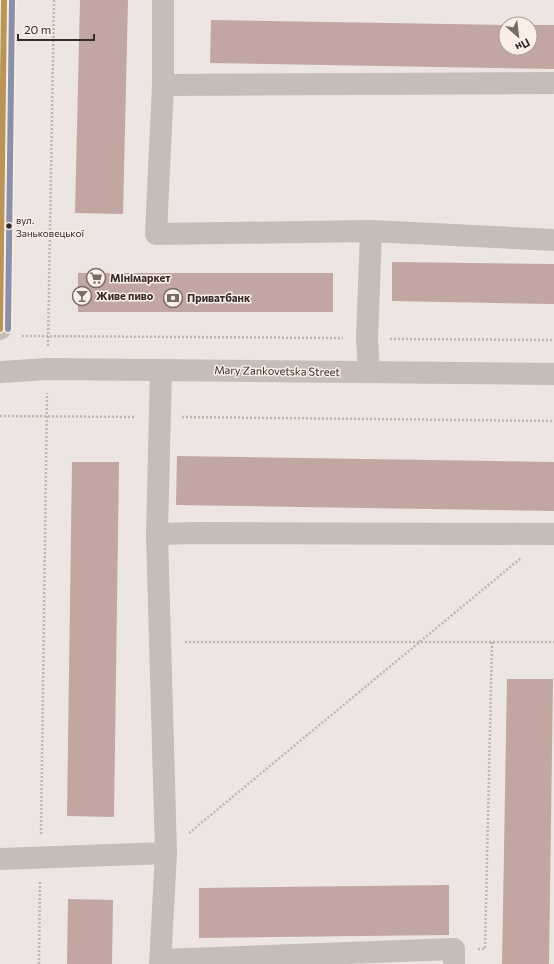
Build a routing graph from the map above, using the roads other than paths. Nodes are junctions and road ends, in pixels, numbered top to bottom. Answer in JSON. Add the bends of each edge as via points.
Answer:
{"nodes":[{"id":1,"x":4,"y":0,"type":"edge"},
{"id":2,"x":164,"y":0,"type":"edge"},
{"id":3,"x":554,"y":83,"type":"edge"},
{"id":4,"x":164,"y":85,"type":"junction"},
{"id":5,"x":371,"y":231,"type":"junction"},
{"id":6,"x":554,"y":240,"type":"edge"},
{"id":7,"x":0,"y":329,"type":"edge"},
{"id":8,"x":161,"y":370,"type":"junction"},
{"id":9,"x":0,"y":372,"type":"edge"},
{"id":10,"x":368,"y":372,"type":"junction"},
{"id":11,"x":554,"y":374,"type":"edge"},
{"id":12,"x":157,"y":534,"type":"junction"},
{"id":13,"x":552,"y":534,"type":"edge"},
{"id":14,"x":166,"y":853,"type":"junction"},
{"id":15,"x":0,"y":859,"type":"edge"},
{"id":16,"x":454,"y":956,"type":"edge"},
{"id":17,"x":160,"y":962,"type":"edge"}],
"edges":[{"from":1,"to":7,"type":"street"},
{"from":2,"to":4,"type":"street"},
{"from":3,"to":4,"type":"street"},
{"from":4,"to":5,"type":"street","via":[[156,234]]},
{"from":5,"to":6,"type":"street"},
{"from":5,"to":10,"type":"street"},
{"from":8,"to":9,"type":"street","name":"Mary Zankovetska Street","via":[[48,368]]},
{"from":8,"to":10,"type":"street","name":"Mary Zankovetska Street"},
{"from":8,"to":12,"type":"street"},
{"from":10,"to":11,"type":"street","name":"Mary Zankovetska Street"},
{"from":12,"to":13,"type":"street"},
{"from":12,"to":14,"type":"street"},
{"from":14,"to":15,"type":"street"},
{"from":14,"to":17,"type":"street"},
{"from":16,"to":17,"type":"street"}]}
